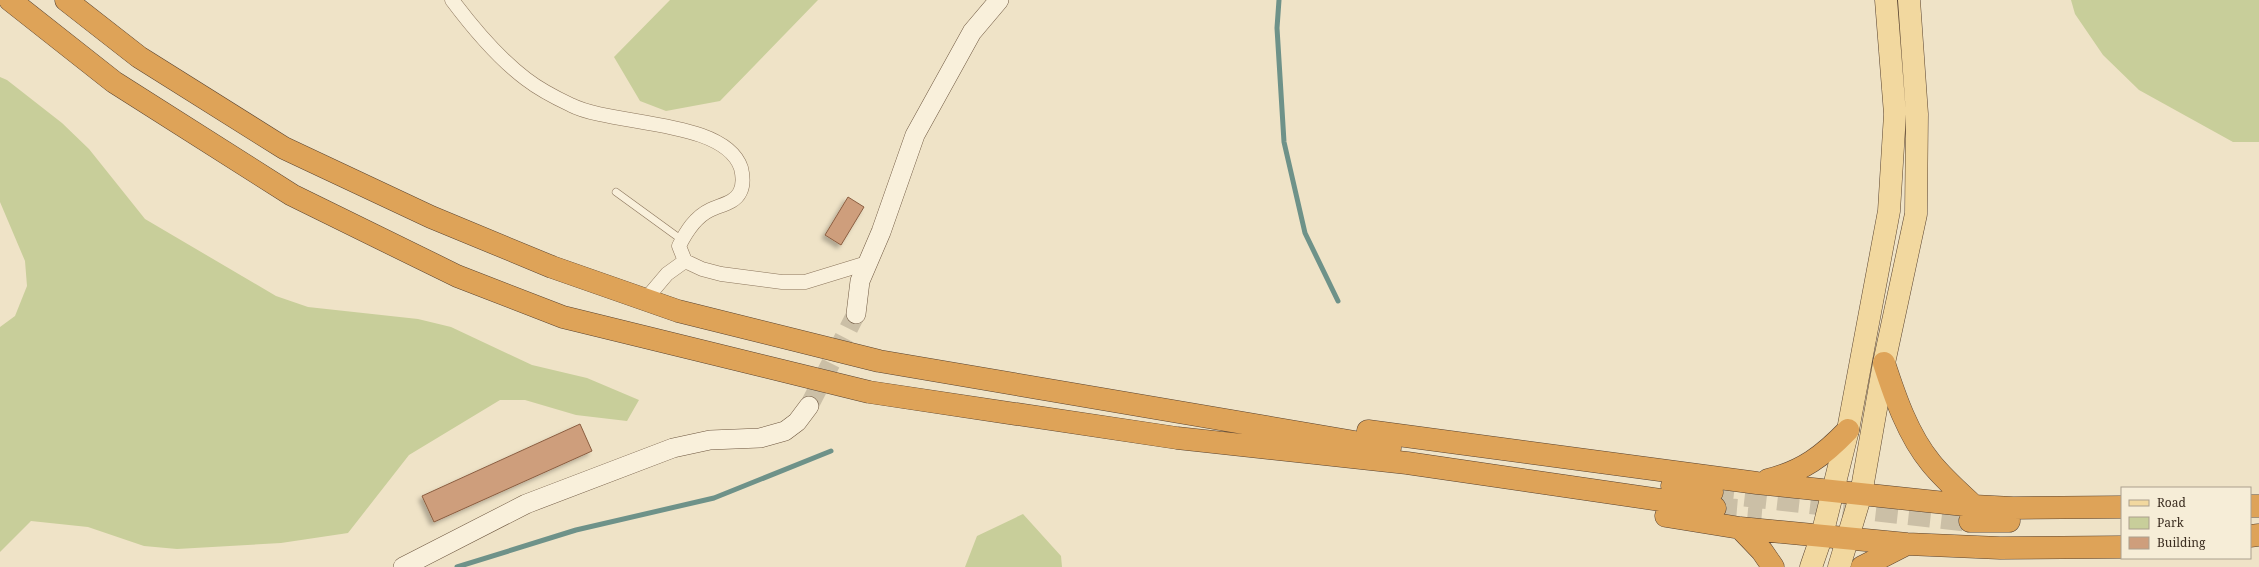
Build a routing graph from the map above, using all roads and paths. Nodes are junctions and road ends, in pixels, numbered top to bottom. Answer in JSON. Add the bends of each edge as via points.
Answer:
{"nodes":[{"id":1,"x":10,"y":0,"type":"edge"},
{"id":2,"x":66,"y":0,"type":"edge"},
{"id":3,"x":452,"y":0,"type":"edge"},
{"id":4,"x":999,"y":0,"type":"edge"},
{"id":5,"x":1886,"y":0,"type":"edge"},
{"id":6,"x":1909,"y":0,"type":"edge"},
{"id":7,"x":616,"y":192,"type":"dead end"},
{"id":8,"x":682,"y":240,"type":"junction"},
{"id":9,"x":685,"y":261,"type":"junction"},
{"id":10,"x":867,"y":264,"type":"junction"},
{"id":11,"x":645,"y":300,"type":"junction"},
{"id":12,"x":856,"y":314,"type":"tunnel mouth"},
{"id":13,"x":1884,"y":364,"type":"junction"},
{"id":14,"x":809,"y":406,"type":"tunnel mouth"},
{"id":15,"x":1183,"y":412,"type":"junction"},
{"id":16,"x":1848,"y":430,"type":"junction"},
{"id":17,"x":1177,"y":438,"type":"junction"},
{"id":18,"x":1757,"y":483,"type":"junction"},
{"id":19,"x":1833,"y":490,"type":"junction"},
{"id":20,"x":1861,"y":494,"type":"junction"},
{"id":21,"x":2121,"y":507,"type":"edge"},
{"id":22,"x":1972,"y":520,"type":"junction"},
{"id":23,"x":2121,"y":521,"type":"edge"},
{"id":24,"x":1740,"y":528,"type":"junction"},
{"id":25,"x":2121,"y":534,"type":"edge"},
{"id":26,"x":1822,"y":535,"type":"junction"},
{"id":27,"x":1846,"y":539,"type":"junction"},
{"id":28,"x":1908,"y":544,"type":"junction"},
{"id":29,"x":2121,"y":547,"type":"edge"},
{"id":30,"x":402,"y":567,"type":"edge"},
{"id":31,"x":1773,"y":567,"type":"edge"},
{"id":32,"x":1811,"y":567,"type":"edge"},
{"id":33,"x":1839,"y":567,"type":"edge"},
{"id":34,"x":1862,"y":567,"type":"edge"}],
"edges":[{"from":1,"to":17,"type":"highway","via":[[114,82],[292,195],[457,276],[563,317],[869,392]]},
{"from":2,"to":11,"type":"highway","via":[[139,57],[284,148],[430,217],[552,267]]},
{"from":3,"to":8,"type":"street","via":[[475,30],[526,80],[572,106],[600,115],[685,129],[727,147],[739,162],[743,177],[740,193],[726,204],[709,210],[696,220]]},
{"from":4,"to":10,"type":"street","via":[[972,32],[915,135]]},
{"from":5,"to":16,"type":"main road","via":[[1895,114],[1889,211]]},
{"from":6,"to":13,"type":"main road","via":[[1918,114],[1916,214]]},
{"from":7,"to":8,"type":"lane"},
{"from":8,"to":9,"type":"street","via":[[679,246]]},
{"from":9,"to":10,"type":"street","via":[[721,274],[782,282],[805,282]]},
{"from":9,"to":11,"type":"street","via":[[667,274]]},
{"from":10,"to":12,"type":"street","via":[[860,281]]},
{"from":11,"to":15,"type":"highway","via":[[678,311],[879,361]]},
{"from":13,"to":20,"type":"main road"},
{"from":13,"to":22,"type":"highway","via":[[1894,397],[1912,433],[1930,462],[1952,486]]},
{"from":14,"to":30,"type":"street","via":[[797,422],[785,431],[760,438],[710,440],[673,448],[526,504]]},
{"from":15,"to":17,"type":"highway","via":[[1423,454],[1714,500]]},
{"from":15,"to":18,"type":"highway","via":[[1311,423]]},
{"from":16,"to":18,"type":"highway","via":[[1815,460],[1791,474]]},
{"from":16,"to":19,"type":"main road"},
{"from":17,"to":24,"type":"highway","via":[[1262,459],[1605,505]]},
{"from":18,"to":19,"type":"highway"},
{"from":19,"to":20,"type":"highway"},
{"from":19,"to":26,"type":"main road"},
{"from":20,"to":22,"type":"highway"},
{"from":20,"to":27,"type":"main road"},
{"from":21,"to":22,"type":"highway","via":[[2013,508]]},
{"from":22,"to":23,"type":"highway"},
{"from":22,"to":25,"type":"highway"},
{"from":24,"to":26,"type":"highway"},
{"from":24,"to":31,"type":"highway"},
{"from":26,"to":27,"type":"highway"},
{"from":26,"to":32,"type":"main road"},
{"from":27,"to":28,"type":"highway"},
{"from":27,"to":33,"type":"main road"},
{"from":28,"to":29,"type":"highway","via":[[2000,548]]},
{"from":28,"to":34,"type":"highway"}]}
